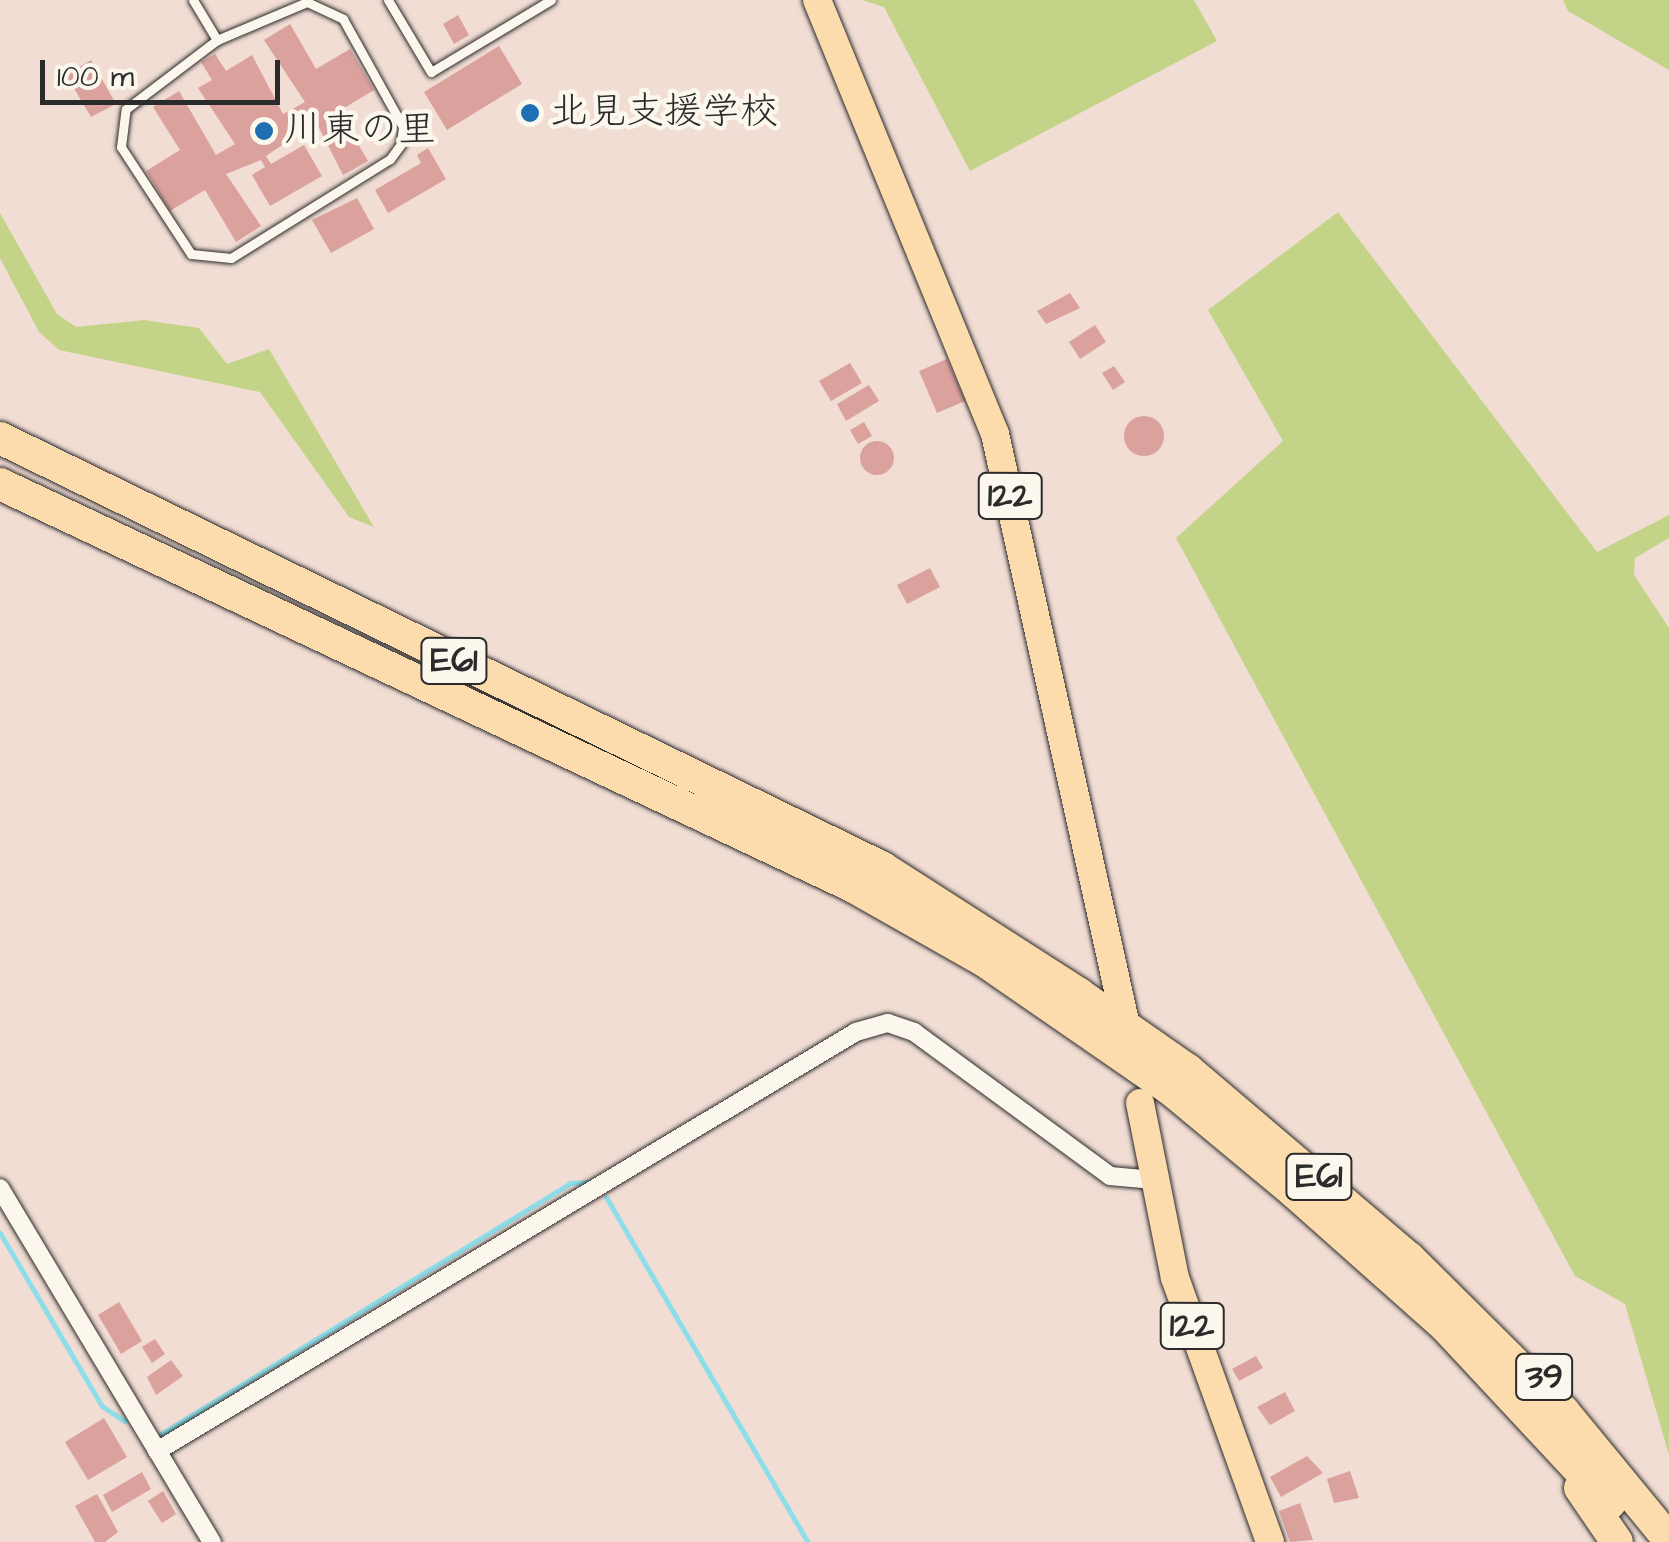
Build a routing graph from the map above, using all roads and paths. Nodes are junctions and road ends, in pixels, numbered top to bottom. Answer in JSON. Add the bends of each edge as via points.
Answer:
{"nodes":[{"id":1,"x":192,"y":0,"type":"edge"},
{"id":2,"x":388,"y":0,"type":"edge"},
{"id":3,"x":551,"y":0,"type":"edge"},
{"id":4,"x":816,"y":0,"type":"edge"},
{"id":5,"x":217,"y":40,"type":"junction"},
{"id":6,"x":0,"y":438,"type":"edge"},
{"id":7,"x":0,"y":484,"type":"edge"},
{"id":8,"x":1124,"y":1017,"type":"dead end"},
{"id":9,"x":1140,"y":1103,"type":"dead end"},
{"id":10,"x":1154,"y":1180,"type":"junction"},
{"id":11,"x":0,"y":1188,"type":"edge"},
{"id":12,"x":1409,"y":1258,"type":"junction"},
{"id":13,"x":1520,"y":1400,"type":"junction"},
{"id":14,"x":158,"y":1451,"type":"junction"},
{"id":15,"x":1669,"y":1506,"type":"edge"},
{"id":16,"x":1669,"y":1540,"type":"edge"},
{"id":17,"x":212,"y":1542,"type":"edge"},
{"id":18,"x":1270,"y":1542,"type":"edge"},
{"id":19,"x":1617,"y":1542,"type":"edge"},
{"id":20,"x":1641,"y":1542,"type":"edge"}],
"edges":[{"from":1,"to":5,"type":"lane"},
{"from":2,"to":3,"type":"lane","via":[[431,72]]},
{"from":4,"to":8,"type":"main road","number":"122","via":[[995,434]]},
{"from":5,"to":5,"type":"lane","via":[[285,4],[328,8],[403,126],[390,159],[231,258],[210,261],[177,243],[121,147],[120,128],[141,91]]},
{"from":6,"to":12,"type":"highway","number":"E61","via":[[896,876],[1188,1070]]},
{"from":7,"to":13,"type":"highway","number":"E61","via":[[852,886],[983,960],[1170,1089]]},
{"from":9,"to":10,"type":"main road","number":"122"},
{"from":10,"to":14,"type":"street","via":[[1110,1176],[914,1032],[888,1023],[856,1032]]},
{"from":10,"to":18,"type":"main road","number":"122","via":[[1175,1278]]},
{"from":11,"to":14,"type":"street"},
{"from":12,"to":15,"type":"highway","number":"39","via":[[1574,1403]]},
{"from":12,"to":16,"type":"highway","number":"E61","via":[[1564,1412]]},
{"from":13,"to":19,"type":"highway","number":"39"},
{"from":13,"to":20,"type":"highway","number":"E61"},
{"from":14,"to":17,"type":"street"}]}
